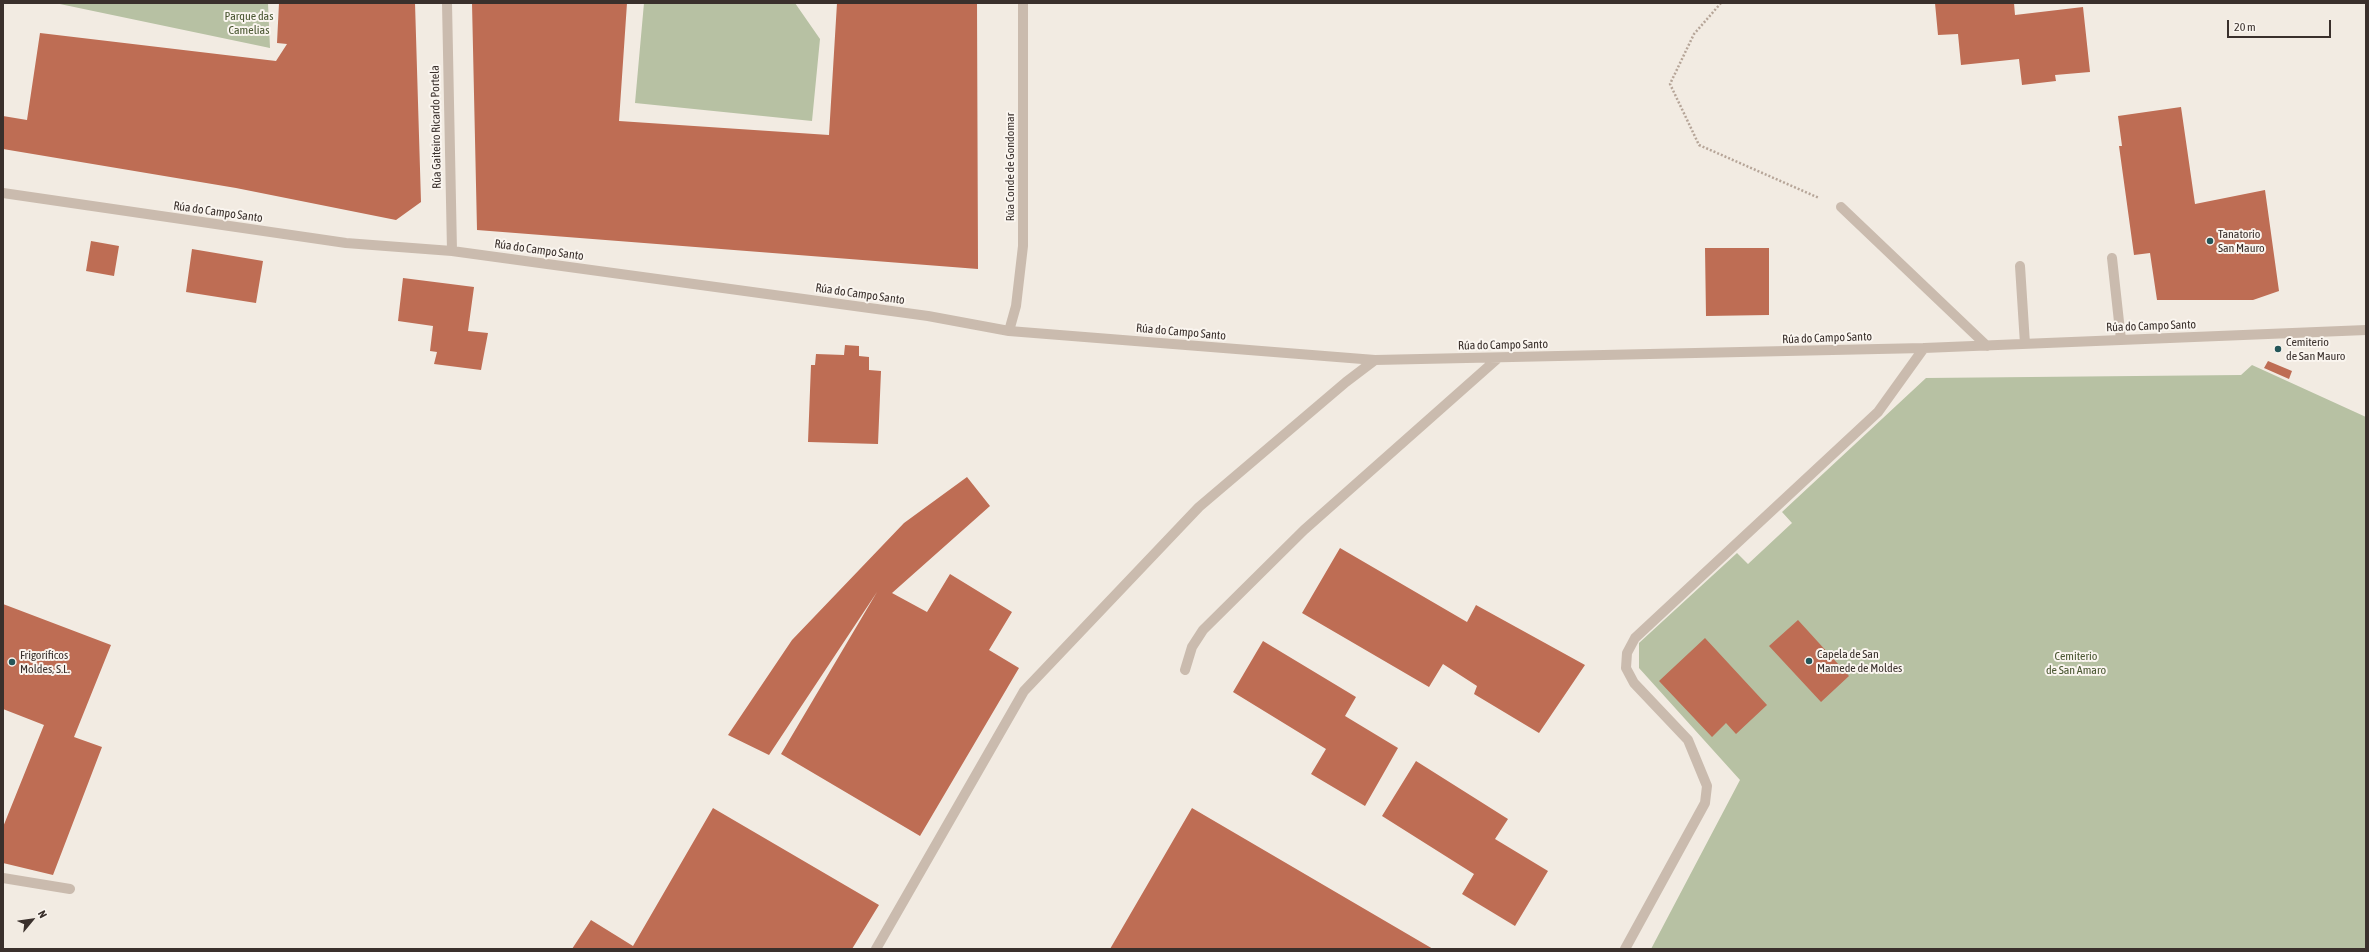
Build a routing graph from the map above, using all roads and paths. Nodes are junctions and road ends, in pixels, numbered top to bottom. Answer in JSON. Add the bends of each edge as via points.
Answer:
{"nodes":[{"id":1,"x":447,"y":3,"type":"edge"},
{"id":2,"x":1023,"y":3,"type":"edge"},
{"id":3,"x":1721,"y":3,"type":"edge"},
{"id":4,"x":3,"y":193,"type":"edge"},
{"id":5,"x":1841,"y":207,"type":"joint"},
{"id":6,"x":452,"y":251,"type":"junction"},
{"id":7,"x":2112,"y":258,"type":"dead end"},
{"id":8,"x":2020,"y":266,"type":"dead end"},
{"id":9,"x":2366,"y":330,"type":"edge"},
{"id":10,"x":1009,"y":331,"type":"junction"},
{"id":11,"x":2121,"y":340,"type":"junction"},
{"id":12,"x":2025,"y":344,"type":"junction"},
{"id":13,"x":1987,"y":346,"type":"junction"},
{"id":14,"x":1924,"y":348,"type":"junction"},
{"id":15,"x":1497,"y":359,"type":"junction"},
{"id":16,"x":1375,"y":360,"type":"junction"},
{"id":17,"x":1185,"y":670,"type":"dead end"},
{"id":18,"x":3,"y":878,"type":"edge"},
{"id":19,"x":70,"y":890,"type":"dead end"},
{"id":20,"x":876,"y":949,"type":"edge"},
{"id":21,"x":1625,"y":949,"type":"edge"}],
"edges":[{"from":1,"to":6,"type":"street","name":"Rúa Gaiteiro Ricardo Portela"},
{"from":2,"to":10,"type":"street","name":"Rúa Conde de Gondomar","via":[[1022,246],[1016,306]]},
{"from":3,"to":5,"type":"path","via":[[1694,34],[1670,84],[1699,145]]},
{"from":4,"to":6,"type":"street","name":"Rúa do Campo Santo","via":[[346,243]]},
{"from":5,"to":13,"type":"street"},
{"from":6,"to":10,"type":"street","name":"Rúa do Campo Santo","via":[[928,316]]},
{"from":7,"to":11,"type":"street"},
{"from":8,"to":12,"type":"street"},
{"from":9,"to":11,"type":"street","name":"Rúa do Campo Santo"},
{"from":10,"to":16,"type":"street","name":"Rúa do Campo Santo"},
{"from":11,"to":12,"type":"street","name":"Rúa do Campo Santo"},
{"from":12,"to":13,"type":"street","name":"Rúa do Campo Santo"},
{"from":13,"to":14,"type":"street","name":"Rúa do Campo Santo"},
{"from":14,"to":15,"type":"street","name":"Rúa do Campo Santo"},
{"from":14,"to":21,"type":"street","via":[[1878,412],[1635,638],[1627,653],[1626,668],[1634,683],[1688,740],[1708,786],[1705,803]]},
{"from":15,"to":16,"type":"street","name":"Rúa do Campo Santo"},
{"from":15,"to":17,"type":"street","via":[[1304,530],[1203,630],[1192,647]]},
{"from":16,"to":20,"type":"street","via":[[1199,507],[1024,691]]},
{"from":18,"to":19,"type":"street"}]}
